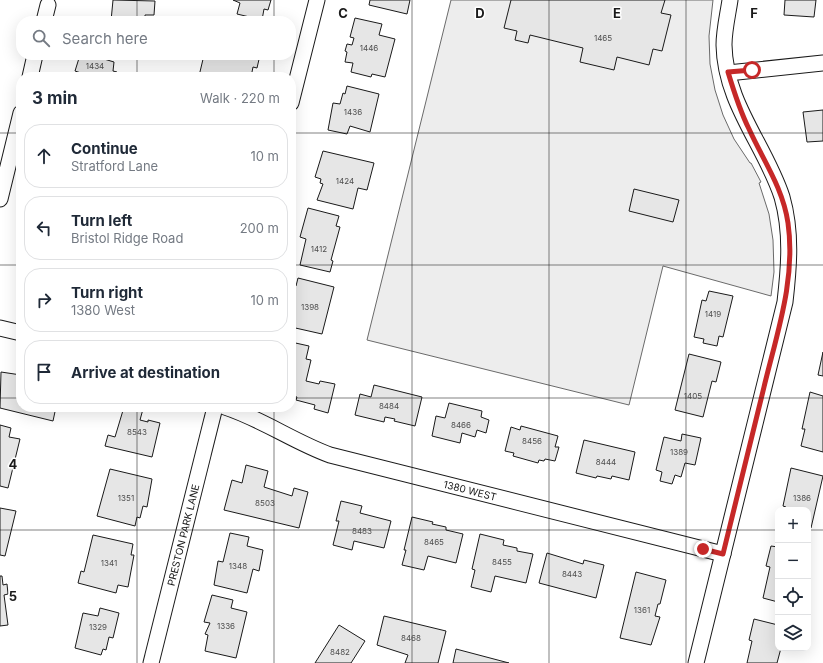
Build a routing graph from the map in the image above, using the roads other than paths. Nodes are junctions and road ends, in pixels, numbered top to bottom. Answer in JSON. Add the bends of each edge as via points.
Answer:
{"nodes":[{"id":1,"x":317,"y":0,"type":"edge"},
{"id":2,"x":730,"y":0,"type":"edge"},
{"id":3,"x":48,"y":5,"type":"dead end"},
{"id":4,"x":45,"y":16,"type":"edge"},
{"id":5,"x":34,"y":60,"type":"edge"},
{"id":6,"x":823,"y":63,"type":"edge"},
{"id":7,"x":31,"y":72,"type":"edge"},
{"id":8,"x":728,"y":72,"type":"junction"},
{"id":9,"x":296,"y":83,"type":"edge"},
{"id":10,"x":16,"y":134,"type":"edge"},
{"id":11,"x":0,"y":199,"type":"edge"},
{"id":12,"x":0,"y":328,"type":"edge"},
{"id":13,"x":16,"y":332,"type":"edge"},
{"id":14,"x":214,"y":412,"type":"edge"},
{"id":15,"x":238,"y":412,"type":"edge"},
{"id":16,"x":723,"y":554,"type":"junction"},
{"id":17,"x":151,"y":663,"type":"edge"},
{"id":18,"x":696,"y":663,"type":"edge"}],
"edges":[{"from":1,"to":9,"type":"street"},
{"from":2,"to":8,"type":"street","via":[[724,45]]},
{"from":3,"to":4,"type":"street"},
{"from":5,"to":7,"type":"street"},
{"from":6,"to":8,"type":"street"},
{"from":8,"to":16,"type":"street","via":[[749,130],[782,197],[788,223],[790,257],[785,302]]},
{"from":10,"to":11,"type":"street"},
{"from":12,"to":13,"type":"street"},
{"from":14,"to":17,"type":"street","name":"PRESTON PARK LANE"},
{"from":15,"to":16,"type":"street","name":"1380 WEST","via":[[330,455]]},
{"from":16,"to":18,"type":"street"}]}
